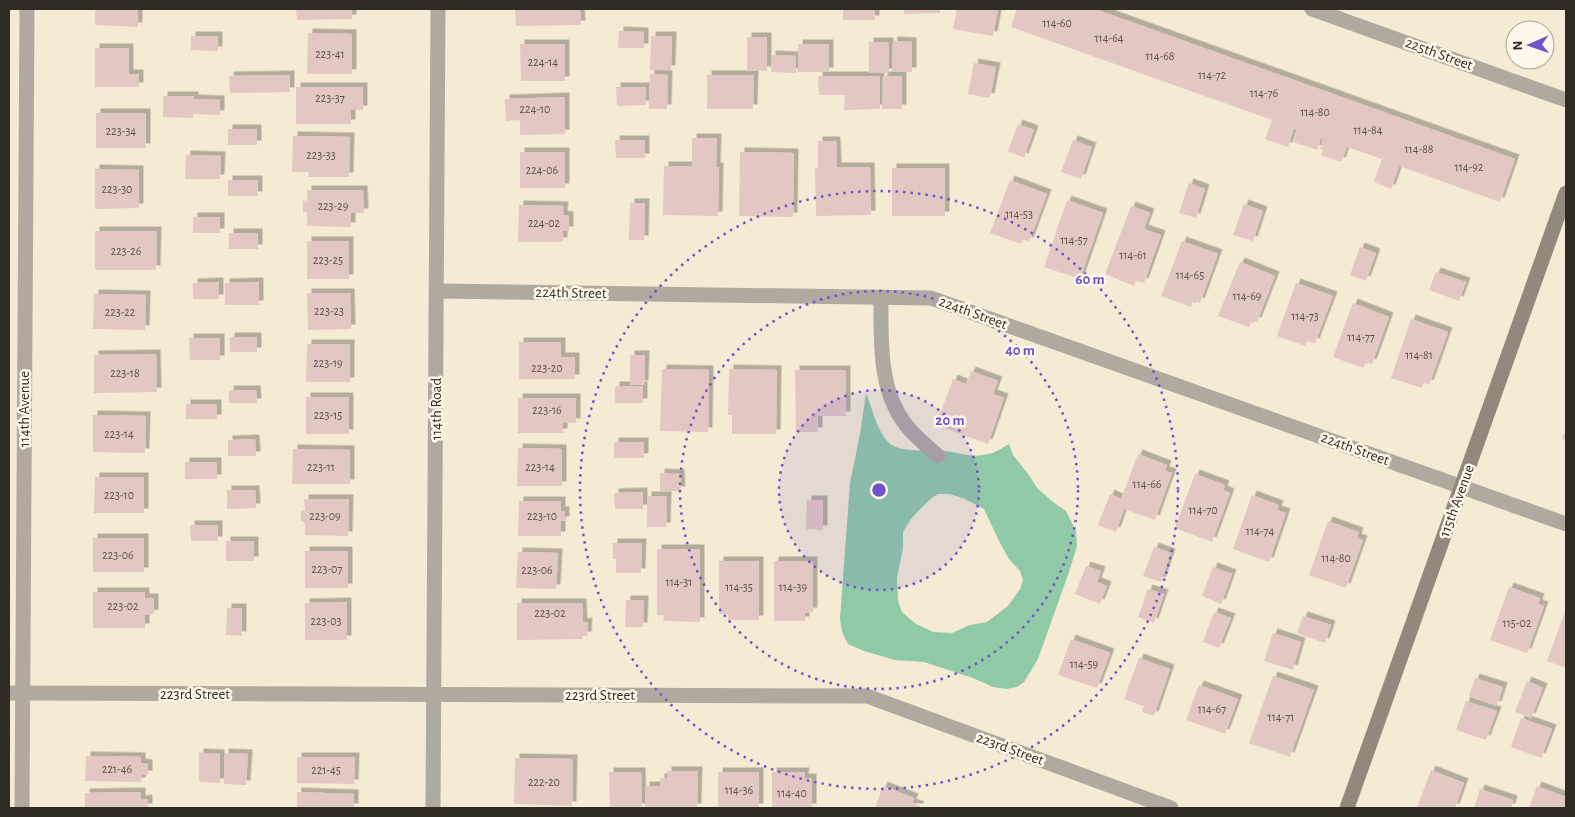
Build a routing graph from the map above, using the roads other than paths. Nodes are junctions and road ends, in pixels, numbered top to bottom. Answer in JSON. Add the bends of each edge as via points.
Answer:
{"nodes":[{"id":1,"x":27,"y":9,"type":"edge"},
{"id":2,"x":438,"y":9,"type":"edge"},
{"id":3,"x":1312,"y":9,"type":"edge"},
{"id":4,"x":1566,"y":100,"type":"edge"},
{"id":5,"x":1566,"y":193,"type":"edge"},
{"id":6,"x":436,"y":291,"type":"junction"},
{"id":7,"x":881,"y":297,"type":"junction"},
{"id":8,"x":938,"y":456,"type":"dead end"},
{"id":9,"x":1462,"y":487,"type":"junction"},
{"id":10,"x":1566,"y":524,"type":"edge"},
{"id":11,"x":16,"y":693,"type":"edge"},
{"id":12,"x":434,"y":695,"type":"junction"},
{"id":13,"x":22,"y":808,"type":"edge"},
{"id":14,"x":433,"y":808,"type":"edge"},
{"id":15,"x":1171,"y":808,"type":"edge"},
{"id":16,"x":1347,"y":808,"type":"edge"}],
"edges":[{"from":1,"to":11,"type":"street","name":"114th Avenue"},
{"from":2,"to":6,"type":"street","name":"114th Road"},
{"from":3,"to":4,"type":"street","name":"225th Street"},
{"from":5,"to":9,"type":"main road","name":"115th Avenue"},
{"from":6,"to":7,"type":"street","name":"224th Street"},
{"from":6,"to":12,"type":"street","name":"114th Road"},
{"from":7,"to":8,"type":"street","via":[[882,358],[892,402],[912,431]]},
{"from":7,"to":9,"type":"street","name":"224th Street","via":[[931,298]]},
{"from":9,"to":10,"type":"street","name":"224th Street"},
{"from":9,"to":16,"type":"main road","name":"115th Avenue"},
{"from":11,"to":12,"type":"street","name":"223rd Street"},
{"from":11,"to":13,"type":"street","name":"114th Avenue"},
{"from":12,"to":14,"type":"street","name":"114th Road"},
{"from":12,"to":15,"type":"street","name":"223rd Street","via":[[867,696]]}]}
